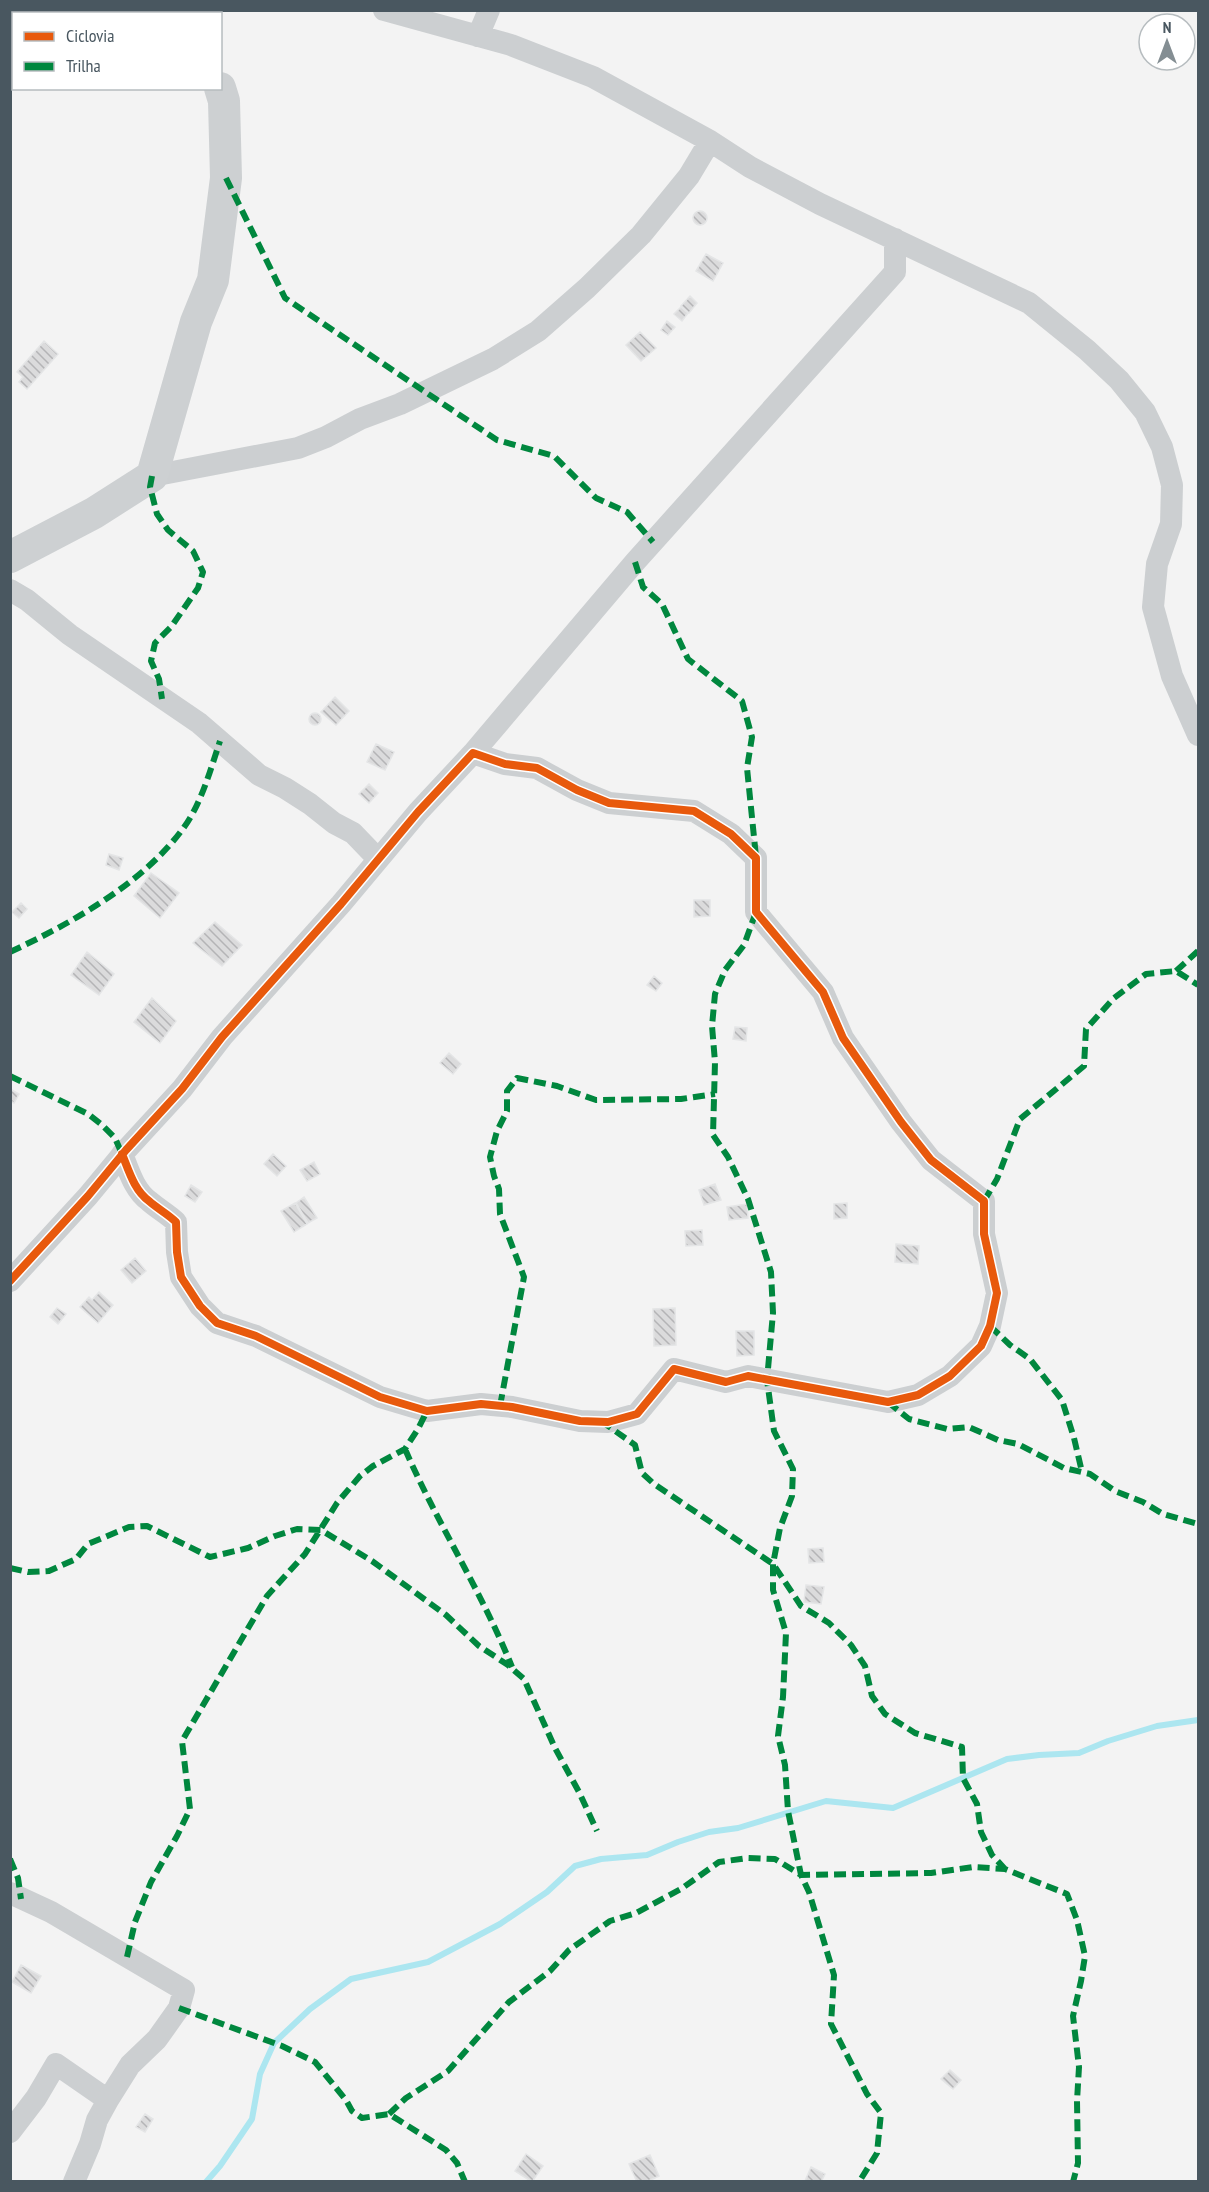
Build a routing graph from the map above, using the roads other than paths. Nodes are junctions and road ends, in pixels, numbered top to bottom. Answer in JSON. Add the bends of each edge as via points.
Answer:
{"nodes":[{"id":1,"x":384,"y":10,"type":"edge"},
{"id":2,"x":489,"y":10,"type":"edge"},
{"id":3,"x":478,"y":36,"type":"junction"},
{"id":4,"x":221,"y":90,"type":"edge"},
{"id":5,"x":710,"y":141,"type":"junction"},
{"id":6,"x":895,"y":239,"type":"junction"},
{"id":7,"x":152,"y":476,"type":"junction"},
{"id":8,"x":10,"y":557,"type":"edge"},
{"id":9,"x":10,"y":590,"type":"edge"},
{"id":10,"x":1198,"y":735,"type":"edge"},
{"id":11,"x":473,"y":753,"type":"junction"},
{"id":12,"x":378,"y":859,"type":"junction"},
{"id":13,"x":122,"y":1154,"type":"junction"},
{"id":14,"x":10,"y":1281,"type":"edge"},
{"id":15,"x":10,"y":1893,"type":"edge"},
{"id":16,"x":108,"y":2100,"type":"junction"},
{"id":17,"x":10,"y":2132,"type":"edge"},
{"id":18,"x":74,"y":2181,"type":"edge"}],
"edges":[{"from":1,"to":3,"type":"street"},
{"from":2,"to":3,"type":"street"},
{"from":3,"to":5,"type":"street","via":[[593,77]]},
{"from":4,"to":7,"type":"street","via":[[226,178],[213,280],[196,322]]},
{"from":5,"to":6,"type":"street","via":[[800,194]]},
{"from":5,"to":7,"type":"street","via":[[689,176],[642,235],[538,331],[493,359],[298,448]]},
{"from":6,"to":10,"type":"street","via":[[1029,303],[1119,380],[1145,412],[1162,447],[1172,485],[1171,524],[1157,564],[1153,607],[1172,676]]},
{"from":6,"to":11,"type":"street","via":[[895,272],[635,562]]},
{"from":7,"to":8,"type":"street","via":[[94,513]]},
{"from":9,"to":12,"type":"street","via":[[199,723],[259,775],[294,793],[353,833]]},
{"from":11,"to":12,"type":"street"},
{"from":11,"to":13,"type":"street","via":[[505,764],[537,768],[609,803],[694,811],[731,834],[756,858],[756,912],[823,992],[843,1038],[931,1160],[984,1201],[984,1234],[997,1293],[981,1346],[950,1376],[918,1395],[888,1402],[748,1376],[726,1382],[674,1369],[638,1414],[608,1422],[481,1404],[427,1411],[380,1397],[266,1341],[217,1323],[181,1277],[176,1222],[136,1188]]},
{"from":12,"to":13,"type":"street"},
{"from":13,"to":14,"type":"street"},
{"from":15,"to":16,"type":"street","via":[[51,1912],[184,1990],[179,2008],[157,2039],[130,2065]]},
{"from":16,"to":17,"type":"street","via":[[56,2064]]},
{"from":16,"to":18,"type":"street"}]}
